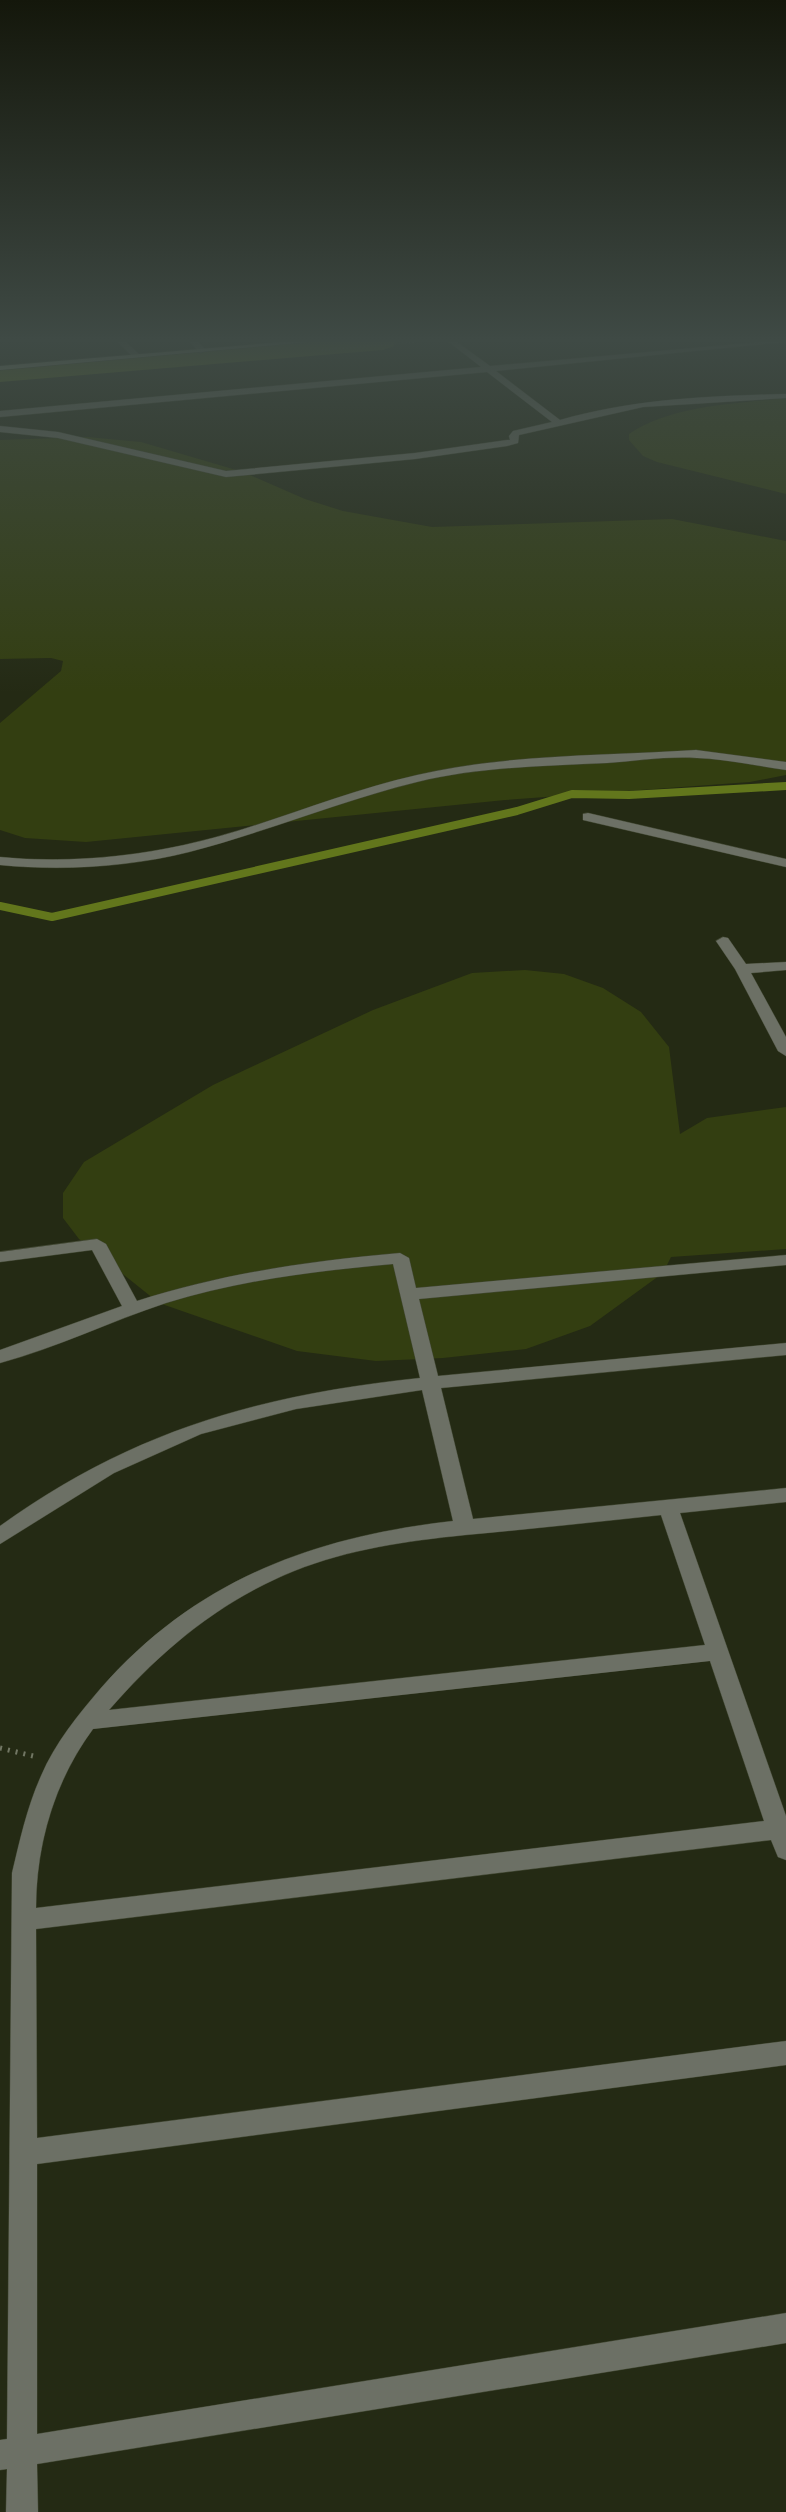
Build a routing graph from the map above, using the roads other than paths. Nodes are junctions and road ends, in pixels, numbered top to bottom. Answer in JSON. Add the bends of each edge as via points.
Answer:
{"nodes":[{"id":1,"x":162,"y":459,"type":"edge"},
{"id":2,"x":381,"y":459,"type":"edge"},
{"id":3,"x":786,"y":766,"type":"edge"},
{"id":4,"x":589,"y":817,"type":"dead end"},
{"id":5,"x":0,"y":861,"type":"edge"},
{"id":6,"x":786,"y":863,"type":"edge"},
{"id":7,"x":723,"y":941,"type":"dead end"},
{"id":8,"x":786,"y":966,"type":"edge"},
{"id":9,"x":742,"y":969,"type":"junction"},
{"id":10,"x":786,"y":1051,"type":"edge"},
{"id":11,"x":0,"y":1257,"type":"edge"},
{"id":12,"x":786,"y":1260,"type":"edge"},
{"id":13,"x":410,"y":1294,"type":"junction"},
{"id":14,"x":132,"y":1307,"type":"junction"},
{"id":15,"x":786,"y":1349,"type":"edge"},
{"id":16,"x":0,"y":1357,"type":"edge"},
{"id":17,"x":431,"y":1383,"type":"junction"},
{"id":18,"x":786,"y":1495,"type":"edge"},
{"id":19,"x":668,"y":1507,"type":"junction"},
{"id":20,"x":465,"y":1528,"type":"junction"},
{"id":21,"x":0,"y":1536,"type":"edge"},
{"id":22,"x":718,"y":1653,"type":"junction"},
{"id":23,"x":87,"y":1721,"type":"junction"},
{"id":24,"x":782,"y":1840,"type":"edge"},
{"id":25,"x":23,"y":1920,"type":"junction"},
{"id":26,"x":786,"y":2053,"type":"edge"},
{"id":27,"x":23,"y":2153,"type":"junction"},
{"id":28,"x":786,"y":2328,"type":"edge"},
{"id":29,"x":11,"y":2454,"type":"edge"},
{"id":30,"x":22,"y":2512,"type":"edge"}],
"edges":[{"from":1,"to":2,"type":"street","via":[[226,474]]},
{"from":3,"to":5,"type":"street","via":[[696,754],[465,771],[419,778],[327,803],[185,849],[41,865]]},
{"from":4,"to":6,"type":"street"},
{"from":7,"to":9,"type":"street"},
{"from":8,"to":9,"type":"street"},
{"from":9,"to":10,"type":"street"},
{"from":11,"to":14,"type":"street","via":[[97,1244]]},
{"from":12,"to":13,"type":"street"},
{"from":13,"to":14,"type":"street","via":[[400,1258],[329,1264],[216,1284]]},
{"from":13,"to":17,"type":"street"},
{"from":14,"to":16,"type":"street"},
{"from":15,"to":17,"type":"street"},
{"from":17,"to":20,"type":"street"},
{"from":17,"to":21,"type":"street","via":[[353,1392],[223,1420],[94,1474]]},
{"from":18,"to":19,"type":"street"},
{"from":19,"to":20,"type":"street"},
{"from":19,"to":22,"type":"street"},
{"from":20,"to":23,"type":"street","via":[[365,1541],[303,1559],[211,1602],[123,1676]]},
{"from":22,"to":23,"type":"street"},
{"from":22,"to":24,"type":"street"},
{"from":23,"to":25,"type":"street","via":[[59,1762],[39,1815],[24,1873]]},
{"from":24,"to":25,"type":"street"},
{"from":25,"to":27,"type":"street"},
{"from":26,"to":27,"type":"street"},
{"from":27,"to":29,"type":"street"},
{"from":28,"to":29,"type":"street"},
{"from":29,"to":30,"type":"street"}]}
